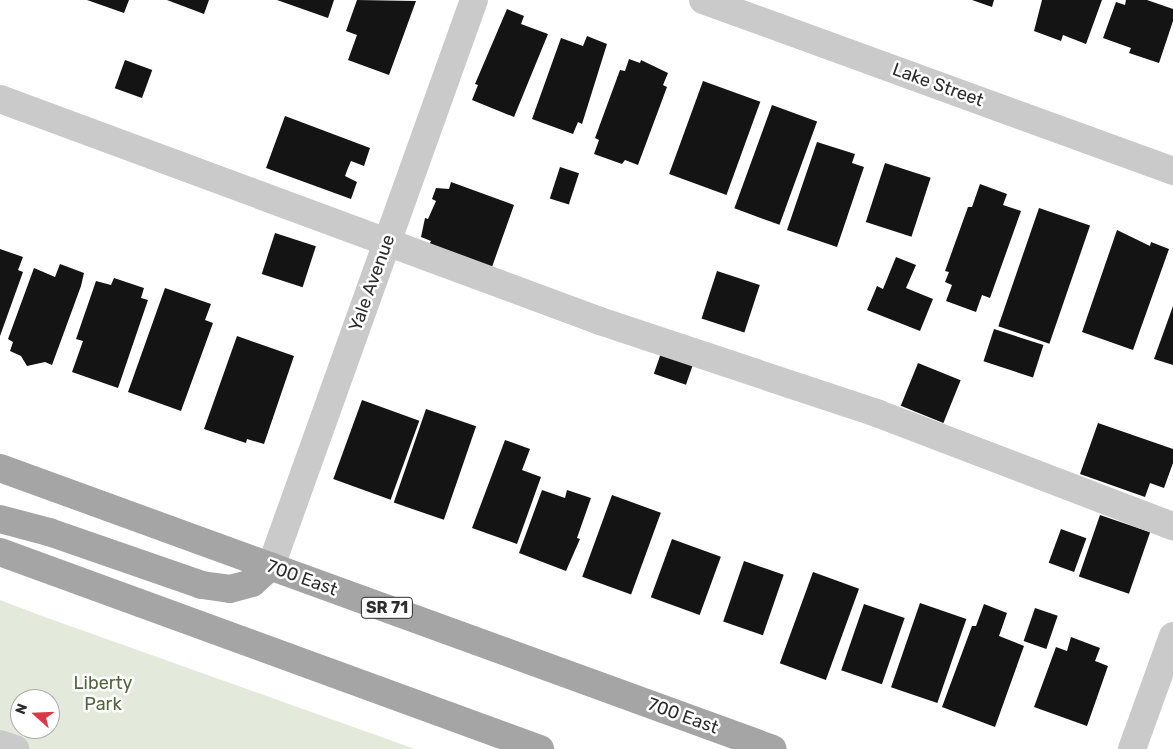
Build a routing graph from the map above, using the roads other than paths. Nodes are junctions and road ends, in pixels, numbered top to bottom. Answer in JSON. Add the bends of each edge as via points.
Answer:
{"nodes":[{"id":1,"x":474,"y":0,"type":"edge"},
{"id":2,"x":704,"y":0,"type":"edge"},
{"id":3,"x":0,"y":99,"type":"edge"},
{"id":4,"x":1173,"y":171,"type":"edge"},
{"id":5,"x":387,"y":244,"type":"junction"},
{"id":6,"x":0,"y":468,"type":"edge"},
{"id":7,"x":0,"y":519,"type":"edge"},
{"id":8,"x":1173,"y":526,"type":"edge"},
{"id":9,"x":0,"y":552,"type":"edge"},
{"id":10,"x":271,"y":566,"type":"junction"},
{"id":11,"x":1173,"y":636,"type":"edge"},
{"id":12,"x":0,"y":744,"type":"edge"},
{"id":13,"x":15,"y":749,"type":"edge"},
{"id":14,"x":540,"y":749,"type":"edge"},
{"id":15,"x":773,"y":749,"type":"edge"},
{"id":16,"x":1132,"y":749,"type":"edge"}],
"edges":[{"from":1,"to":5,"type":"street","name":"Yale Avenue"},
{"from":2,"to":4,"type":"street","name":"Lake Street"},
{"from":3,"to":5,"type":"street"},
{"from":5,"to":8,"type":"street","via":[[879,414]]},
{"from":5,"to":10,"type":"street","name":"Yale Avenue"},
{"from":6,"to":10,"type":"main road","name":"700 East","number":"SR 71"},
{"from":7,"to":10,"type":"main road","via":[[49,532],[202,585],[230,589],[252,583]]},
{"from":9,"to":14,"type":"main road"},
{"from":10,"to":15,"type":"main road","name":"700 East","number":"SR 71"},
{"from":11,"to":16,"type":"street"},
{"from":12,"to":13,"type":"street"}]}
